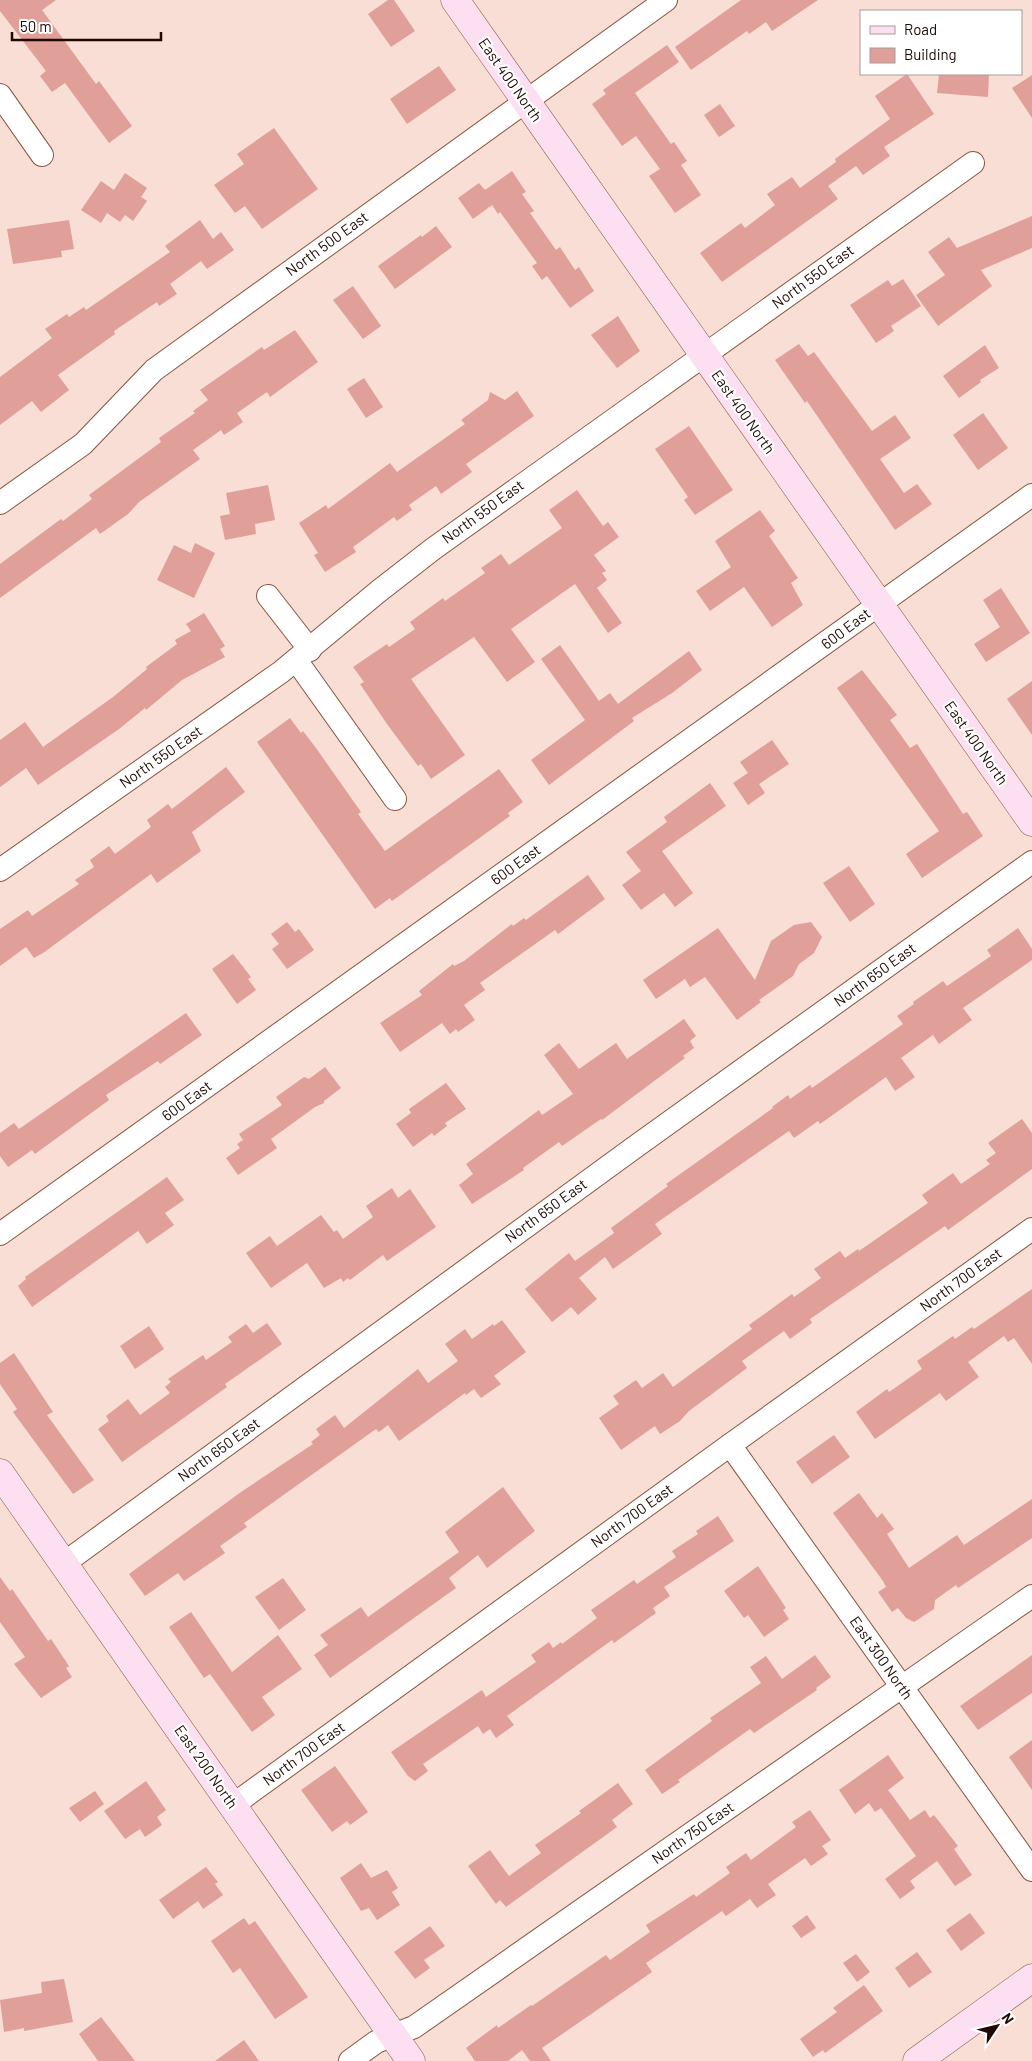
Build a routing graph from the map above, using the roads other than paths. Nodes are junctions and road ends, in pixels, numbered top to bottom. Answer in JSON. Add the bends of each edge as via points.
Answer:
{"nodes":[{"id":1,"x":455,"y":0,"type":"edge"},
{"id":2,"x":666,"y":0,"type":"edge"},
{"id":3,"x":0,"y":95,"type":"edge"},
{"id":4,"x":525,"y":101,"type":"junction"},
{"id":5,"x":42,"y":155,"type":"dead end"},
{"id":6,"x":973,"y":163,"type":"dead end"},
{"id":7,"x":703,"y":355,"type":"junction"},
{"id":8,"x":1032,"y":495,"type":"edge"},
{"id":9,"x":0,"y":503,"type":"edge"},
{"id":10,"x":268,"y":596,"type":"dead end"},
{"id":11,"x":878,"y":605,"type":"junction"},
{"id":12,"x":303,"y":655,"type":"junction"},
{"id":13,"x":395,"y":799,"type":"dead end"},
{"id":14,"x":1032,"y":822,"type":"edge"},
{"id":15,"x":1032,"y":862,"type":"edge"},
{"id":16,"x":0,"y":870,"type":"edge"},
{"id":17,"x":1032,"y":1229,"type":"edge"},
{"id":18,"x":0,"y":1234,"type":"edge"},
{"id":19,"x":730,"y":1445,"type":"junction"},
{"id":20,"x":0,"y":1473,"type":"edge"},
{"id":21,"x":63,"y":1564,"type":"junction"},
{"id":22,"x":1032,"y":1596,"type":"edge"},
{"id":23,"x":902,"y":1687,"type":"junction"},
{"id":24,"x":233,"y":1805,"type":"junction"},
{"id":25,"x":1032,"y":1870,"type":"edge"},
{"id":26,"x":1032,"y":1978,"type":"edge"},
{"id":27,"x":394,"y":2035,"type":"junction"},
{"id":28,"x":350,"y":2061,"type":"edge"},
{"id":29,"x":411,"y":2061,"type":"edge"},
{"id":30,"x":917,"y":2061,"type":"edge"}],
"edges":[{"from":1,"to":4,"type":"main road","name":"East 400 North"},
{"from":2,"to":4,"type":"street","name":"North 500 East"},
{"from":3,"to":5,"type":"street"},
{"from":4,"to":7,"type":"main road","name":"East 400 North"},
{"from":4,"to":9,"type":"street","name":"North 500 East","via":[[154,370],[83,444]]},
{"from":6,"to":7,"type":"street","name":"North 550 East"},
{"from":7,"to":11,"type":"main road","name":"East 400 North"},
{"from":7,"to":12,"type":"street","name":"North 550 East","via":[[433,549]]},
{"from":8,"to":11,"type":"street","name":"600 East"},
{"from":10,"to":12,"type":"street"},
{"from":11,"to":14,"type":"main road","name":"East 400 North"},
{"from":11,"to":18,"type":"street","name":"600 East"},
{"from":12,"to":13,"type":"street"},
{"from":12,"to":16,"type":"street","name":"North 550 East"},
{"from":15,"to":21,"type":"street","name":"North 650 East"},
{"from":17,"to":19,"type":"street","name":"North 700 East"},
{"from":19,"to":23,"type":"street","name":"East 300 North"},
{"from":19,"to":24,"type":"street","name":"North 700 East"},
{"from":20,"to":21,"type":"main road","name":"East 200 North"},
{"from":21,"to":24,"type":"main road","name":"East 200 North"},
{"from":22,"to":23,"type":"street","name":"North 750 East"},
{"from":23,"to":25,"type":"street","name":"East 300 North"},
{"from":23,"to":27,"type":"street","name":"North 750 East","via":[[414,2027]]},
{"from":24,"to":27,"type":"main road","name":"East 200 North"},
{"from":26,"to":30,"type":"main road"},
{"from":27,"to":28,"type":"street","name":"North 750 East","via":[[376,2042]]},
{"from":27,"to":29,"type":"main road","name":"East 200 North"}]}
